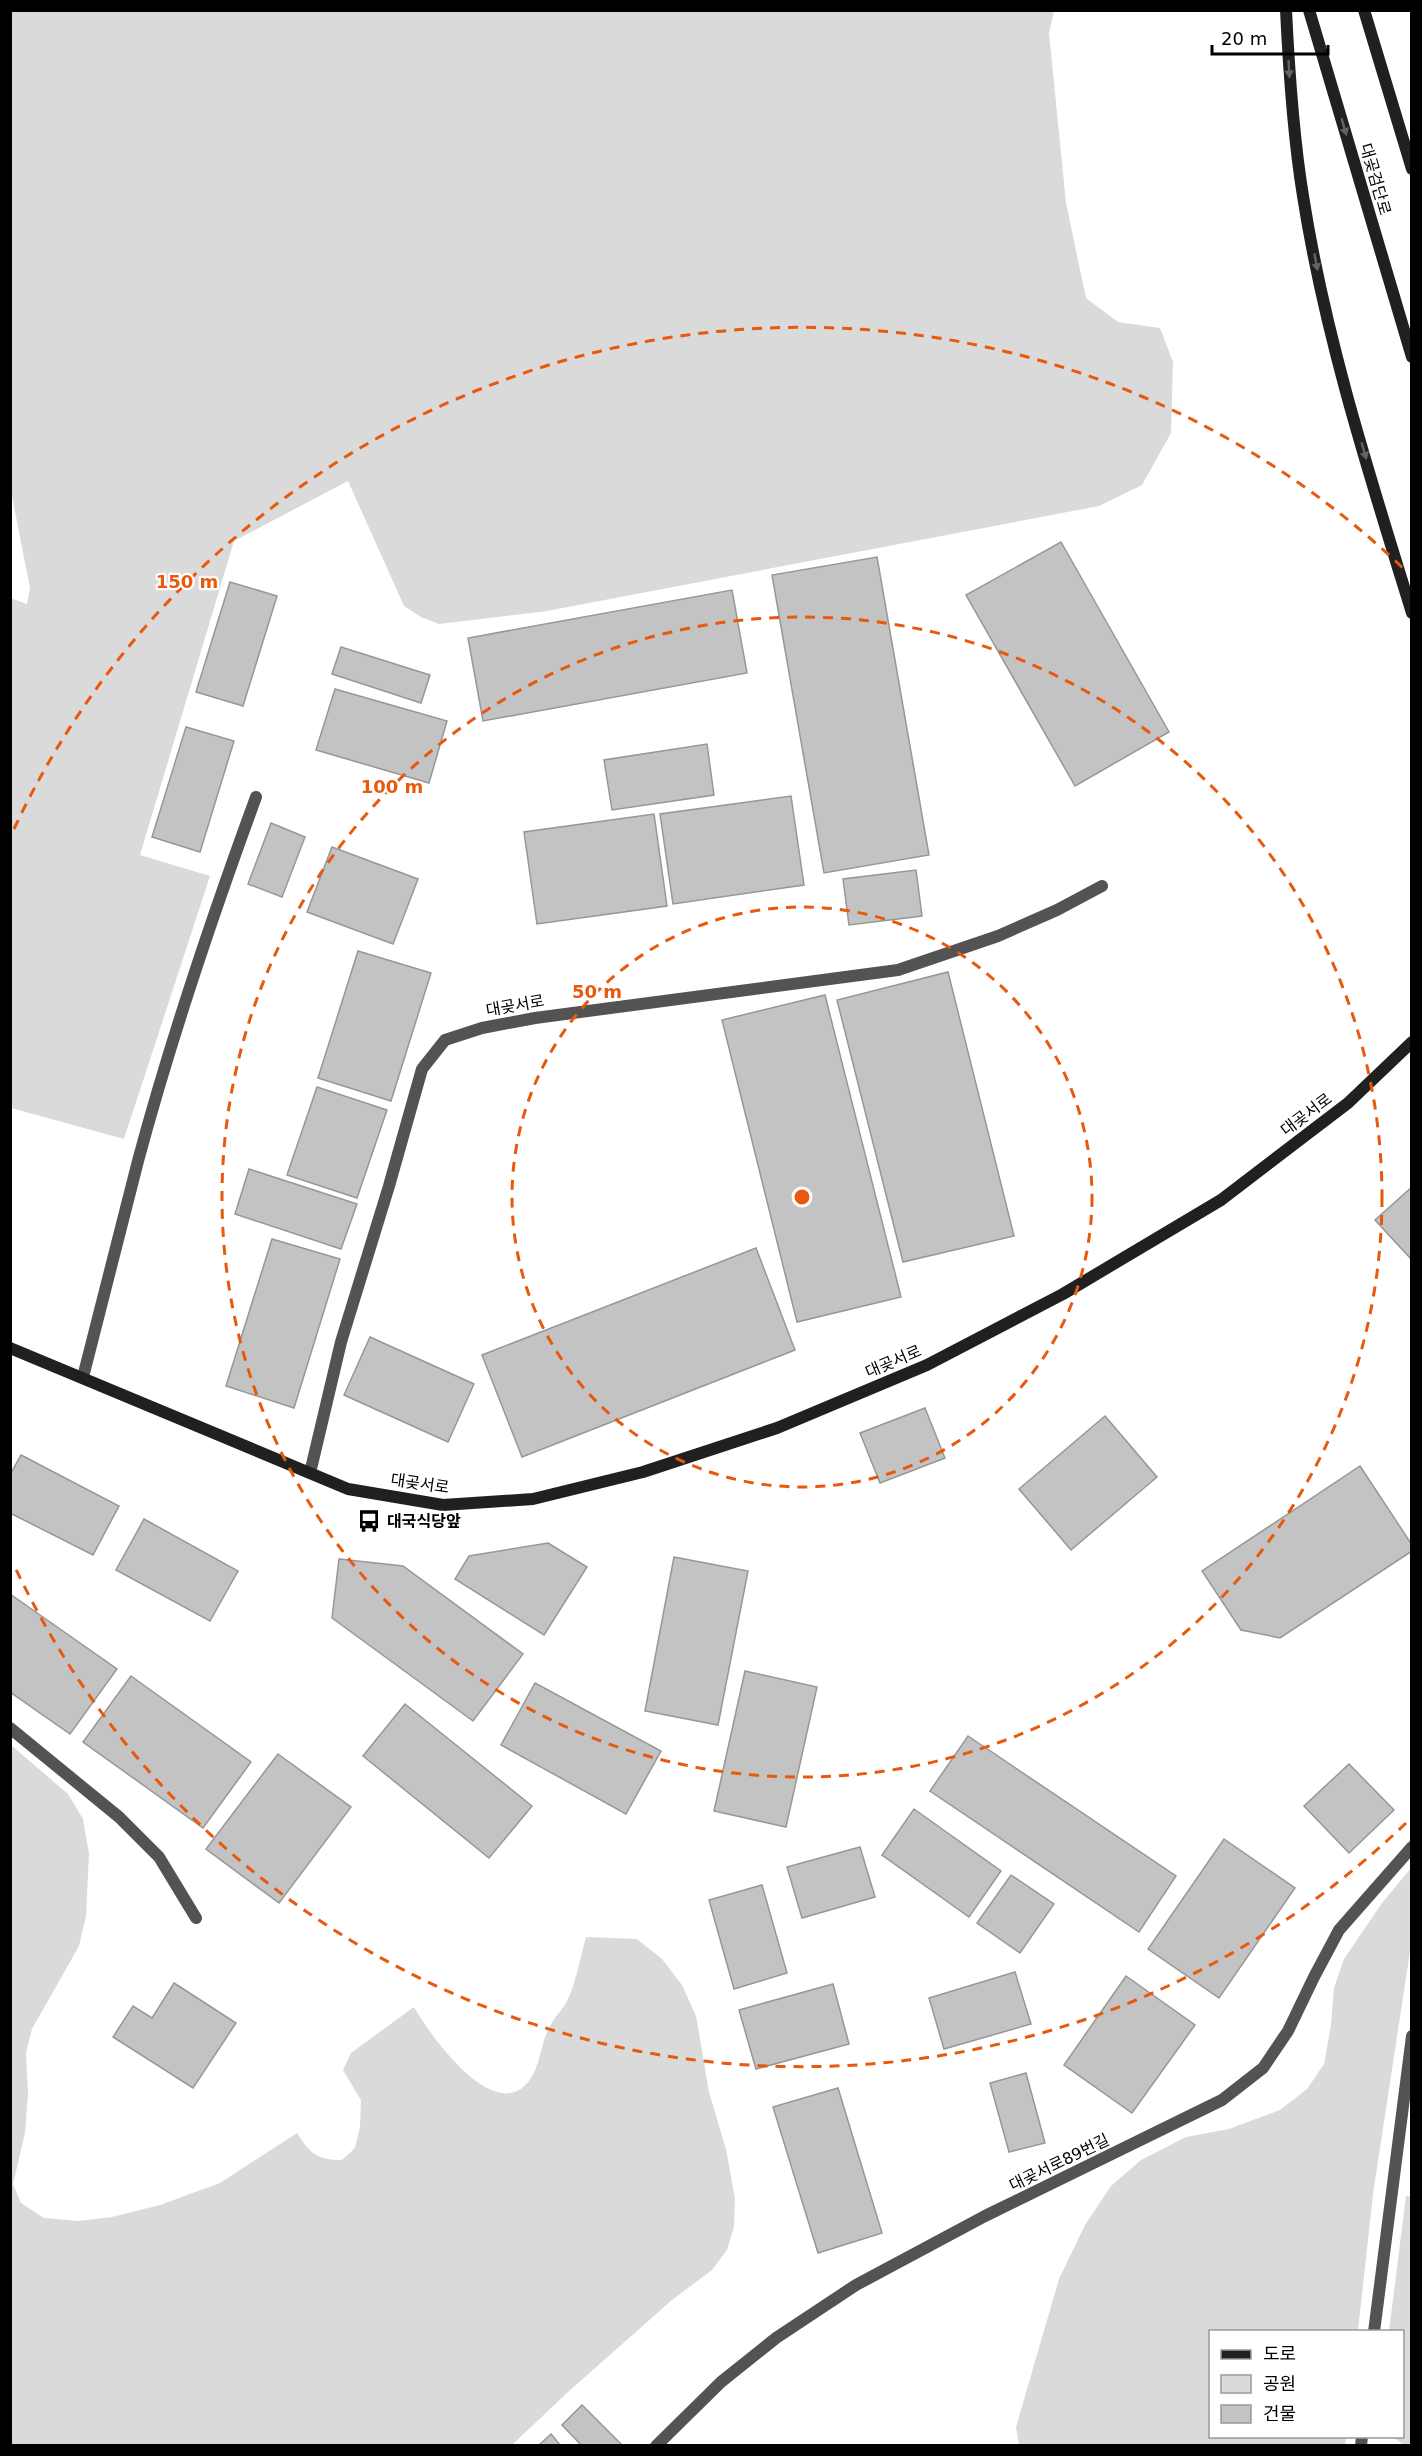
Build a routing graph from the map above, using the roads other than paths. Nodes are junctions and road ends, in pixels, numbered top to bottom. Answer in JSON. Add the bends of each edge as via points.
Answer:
{"nodes":[{"id":1,"x":1286,"y":10,"type":"edge"},
{"id":2,"x":1310,"y":10,"type":"edge"},
{"id":3,"x":1364,"y":10,"type":"edge"},
{"id":4,"x":1412,"y":169,"type":"edge"},
{"id":5,"x":1412,"y":357,"type":"edge"},
{"id":6,"x":1412,"y":614,"type":"edge"},
{"id":7,"x":256,"y":797,"type":"dead end"},
{"id":8,"x":1101,"y":886,"type":"dead end"},
{"id":9,"x":1412,"y":1041,"type":"edge"},
{"id":10,"x":10,"y":1348,"type":"edge"},
{"id":11,"x":83,"y":1377,"type":"junction"},
{"id":12,"x":310,"y":1473,"type":"junction"},
{"id":13,"x":10,"y":1728,"type":"edge"},
{"id":14,"x":1412,"y":1847,"type":"edge"},
{"id":15,"x":196,"y":1918,"type":"dead end"},
{"id":16,"x":1412,"y":2036,"type":"edge"},
{"id":17,"x":1374,"y":2330,"type":"edge"},
{"id":18,"x":656,"y":2445,"type":"edge"}],
"edges":[{"from":1,"to":6,"type":"street","one_way":true,"via":[[1302,196],[1323,297]]},
{"from":2,"to":5,"type":"street","name":"대곶검단로","one_way":true},
{"from":3,"to":4,"type":"street"},
{"from":7,"to":11,"type":"lane","via":[[183,1007],[138,1160]]},
{"from":8,"to":12,"type":"lane","name":"대곶서로","via":[[998,936],[898,970],[535,1018],[445,1040],[422,1069],[341,1342]]},
{"from":9,"to":12,"type":"street","name":"대곶서로","via":[[1348,1103],[1221,1200],[1063,1294],[927,1365],[777,1428],[643,1472],[533,1499],[443,1505],[348,1489]]},
{"from":10,"to":11,"type":"street","name":"대곶서로"},
{"from":11,"to":12,"type":"street","name":"대곶서로"},
{"from":13,"to":15,"type":"lane","via":[[119,1817],[159,1857]]},
{"from":14,"to":18,"type":"lane","name":"대곶서로89번길","via":[[1339,1930],[1288,2031],[1263,2068],[1222,2100],[985,2216],[856,2285],[776,2338],[721,2382]]},
{"from":16,"to":17,"type":"lane"}]}
